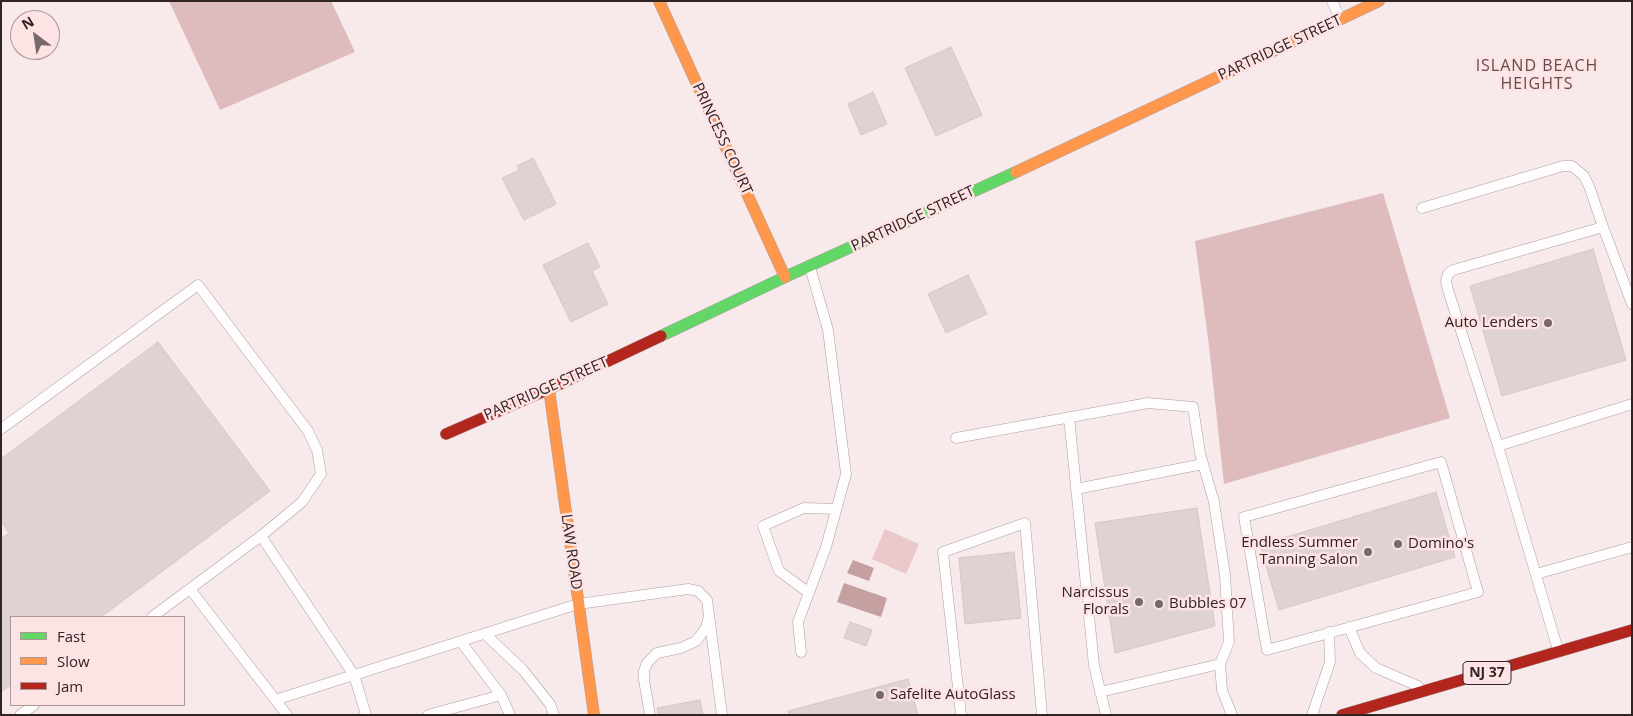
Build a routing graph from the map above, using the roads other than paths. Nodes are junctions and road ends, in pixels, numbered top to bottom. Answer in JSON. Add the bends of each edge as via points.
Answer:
{"nodes":[{"id":1,"x":659,"y":1,"type":"edge"},
{"id":2,"x":1332,"y":1,"type":"edge"},
{"id":3,"x":1379,"y":1,"type":"edge"},
{"id":4,"x":1340,"y":19,"type":"junction"},
{"id":5,"x":1422,"y":208,"type":"dead end"},
{"id":6,"x":1604,"y":227,"type":"junction"},
{"id":7,"x":810,"y":266,"type":"junction"},
{"id":8,"x":785,"y":277,"type":"junction"},
{"id":9,"x":1632,"y":304,"type":"edge"},
{"id":10,"x":549,"y":389,"type":"junction"},
{"id":11,"x":1632,"y":404,"type":"edge"},
{"id":12,"x":1069,"y":417,"type":"junction"},
{"id":13,"x":1,"y":429,"type":"edge"},
{"id":14,"x":446,"y":434,"type":"dead end"},
{"id":15,"x":956,"y":438,"type":"dead end"},
{"id":16,"x":1498,"y":446,"type":"junction"},
{"id":17,"x":1203,"y":464,"type":"junction"},
{"id":18,"x":1076,"y":489,"type":"junction"},
{"id":19,"x":836,"y":509,"type":"junction"},
{"id":20,"x":261,"y":536,"type":"junction"},
{"id":21,"x":1632,"y":547,"type":"edge"},
{"id":22,"x":1536,"y":574,"type":"junction"},
{"id":23,"x":190,"y":589,"type":"junction"},
{"id":24,"x":808,"y":592,"type":"junction"},
{"id":25,"x":578,"y":604,"type":"junction"},
{"id":26,"x":153,"y":616,"type":"edge"},
{"id":27,"x":709,"y":616,"type":"junction"},
{"id":28,"x":1349,"y":627,"type":"junction"},
{"id":29,"x":1632,"y":630,"type":"edge"},
{"id":30,"x":1329,"y":632,"type":"junction"},
{"id":31,"x":485,"y":634,"type":"junction"},
{"id":32,"x":461,"y":642,"type":"junction"},
{"id":33,"x":1558,"y":651,"type":"junction"},
{"id":34,"x":802,"y":652,"type":"dead end"},
{"id":35,"x":1220,"y":664,"type":"junction"},
{"id":36,"x":354,"y":675,"type":"junction"},
{"id":37,"x":1428,"y":690,"type":"junction"},
{"id":38,"x":1100,"y":692,"type":"junction"},
{"id":39,"x":500,"y":695,"type":"junction"},
{"id":40,"x":275,"y":700,"type":"junction"},
{"id":41,"x":33,"y":706,"type":"edge"},
{"id":42,"x":20,"y":715,"type":"edge"},
{"id":43,"x":287,"y":715,"type":"edge"},
{"id":44,"x":366,"y":715,"type":"edge"},
{"id":45,"x":428,"y":715,"type":"edge"},
{"id":46,"x":510,"y":715,"type":"edge"},
{"id":47,"x":554,"y":715,"type":"edge"},
{"id":48,"x":594,"y":715,"type":"edge"},
{"id":49,"x":650,"y":715,"type":"edge"},
{"id":50,"x":722,"y":715,"type":"edge"},
{"id":51,"x":961,"y":715,"type":"edge"},
{"id":52,"x":1042,"y":715,"type":"edge"},
{"id":53,"x":1106,"y":715,"type":"edge"},
{"id":54,"x":1232,"y":715,"type":"edge"},
{"id":55,"x":1312,"y":715,"type":"edge"},
{"id":56,"x":1342,"y":715,"type":"edge"}],
"edges":[{"from":1,"to":8,"type":"main road","name":"PRINCESS COURT"},
{"from":2,"to":4,"type":"lane"},
{"from":3,"to":4,"type":"main road","name":"PARTRIDGE STREET"},
{"from":4,"to":7,"type":"main road","name":"PARTRIDGE STREET"},
{"from":5,"to":6,"type":"lane","via":[[1572,166],[1584,176]]},
{"from":6,"to":9,"type":"lane"},
{"from":6,"to":16,"type":"lane","via":[[1448,274],[1448,290]]},
{"from":7,"to":8,"type":"main road","name":"PARTRIDGE STREET"},
{"from":7,"to":19,"type":"lane","via":[[828,330],[846,474]]},
{"from":8,"to":10,"type":"main road","name":"PARTRIDGE STREET"},
{"from":10,"to":14,"type":"main road","name":"PARTRIDGE STREET"},
{"from":10,"to":25,"type":"main road","name":"LAW ROAD"},
{"from":11,"to":16,"type":"lane"},
{"from":12,"to":15,"type":"lane"},
{"from":12,"to":17,"type":"lane","via":[[1148,403],[1193,407]]},
{"from":12,"to":18,"type":"lane"},
{"from":13,"to":20,"type":"lane","via":[[198,285],[308,431],[317,450],[321,474],[302,502]]},
{"from":16,"to":22,"type":"lane"},
{"from":17,"to":18,"type":"lane"},
{"from":17,"to":35,"type":"lane","via":[[1214,502],[1225,575],[1228,642]]},
{"from":18,"to":38,"type":"lane","via":[[1094,665]]},
{"from":19,"to":24,"type":"lane","via":[[826,547]]},
{"from":19,"to":24,"type":"lane","via":[[804,508],[763,526],[778,571]]},
{"from":20,"to":23,"type":"lane"},
{"from":20,"to":36,"type":"lane"},
{"from":21,"to":22,"type":"lane"},
{"from":22,"to":33,"type":"lane"},
{"from":23,"to":26,"type":"lane"},
{"from":23,"to":40,"type":"lane"},
{"from":24,"to":34,"type":"lane","via":[[798,622]]},
{"from":25,"to":27,"type":"lane","via":[[688,589],[698,591],[707,600]]},
{"from":25,"to":31,"type":"lane"},
{"from":25,"to":48,"type":"main road","name":"LAW ROAD"},
{"from":27,"to":49,"type":"lane","via":[[706,628],[696,641],[656,653],[646,663],[644,680]]},
{"from":27,"to":50,"type":"lane"},
{"from":28,"to":30,"type":"lane"},
{"from":28,"to":30,"type":"lane","via":[[1478,592],[1441,462],[1244,517],[1266,650]]},
{"from":28,"to":37,"type":"lane","via":[[1360,653],[1376,668]]},
{"from":29,"to":33,"type":"main road","number":"NJ 37"},
{"from":30,"to":55,"type":"lane","via":[[1330,662]]},
{"from":31,"to":32,"type":"lane"},
{"from":31,"to":47,"type":"lane","via":[[523,670],[550,704]]},
{"from":32,"to":36,"type":"lane"},
{"from":32,"to":39,"type":"lane"},
{"from":33,"to":37,"type":"main road","number":"NJ 37"},
{"from":35,"to":38,"type":"lane"},
{"from":35,"to":54,"type":"lane","via":[[1222,690]]},
{"from":36,"to":40,"type":"lane"},
{"from":36,"to":44,"type":"lane"},
{"from":37,"to":56,"type":"main road","number":"NJ 37"},
{"from":38,"to":53,"type":"lane"},
{"from":39,"to":45,"type":"lane"},
{"from":39,"to":46,"type":"lane"},
{"from":40,"to":43,"type":"lane"},
{"from":41,"to":42,"type":"lane"},
{"from":51,"to":52,"type":"lane","via":[[943,552],[1025,523]]}]}
